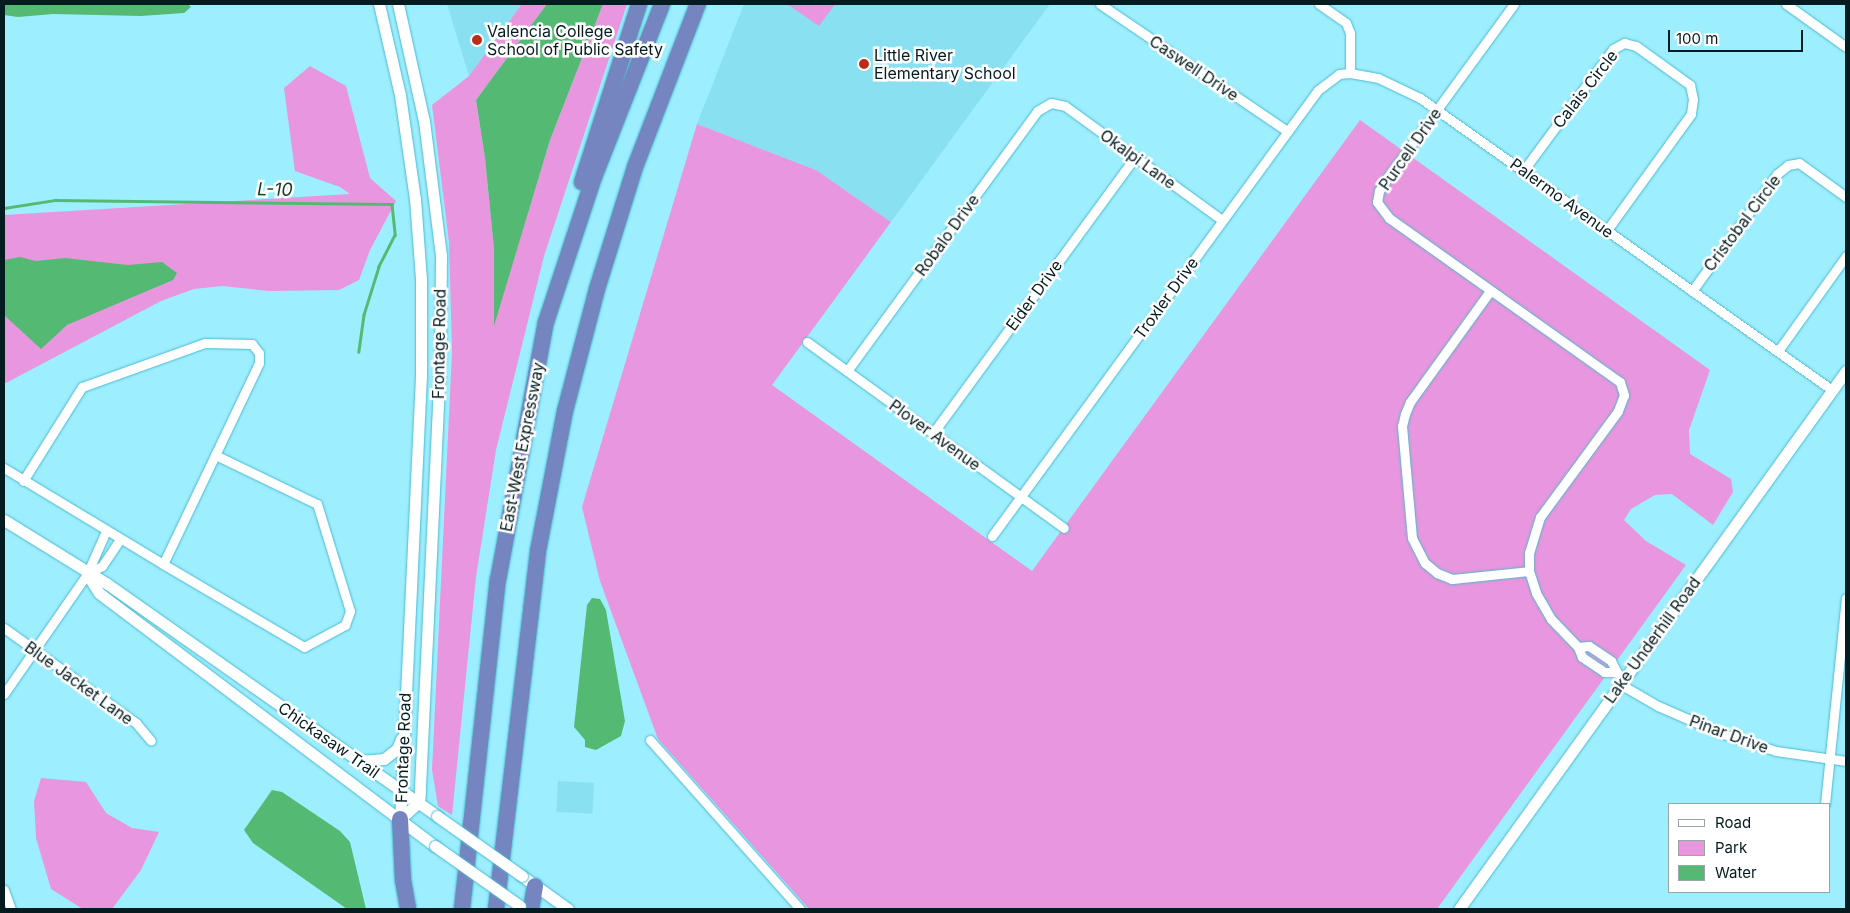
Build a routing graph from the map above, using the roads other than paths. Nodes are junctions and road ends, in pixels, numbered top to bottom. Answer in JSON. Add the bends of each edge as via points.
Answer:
{"nodes":[{"id":1,"x":379,"y":4,"type":"edge"},
{"id":2,"x":398,"y":4,"type":"edge"},
{"id":3,"x":639,"y":4,"type":"edge"},
{"id":4,"x":662,"y":4,"type":"edge"},
{"id":5,"x":698,"y":4,"type":"edge"},
{"id":6,"x":1100,"y":4,"type":"edge"},
{"id":7,"x":1320,"y":4,"type":"edge"},
{"id":8,"x":1514,"y":4,"type":"edge"},
{"id":9,"x":1786,"y":4,"type":"edge"},
{"id":10,"x":1846,"y":47,"type":"edge"},
{"id":11,"x":1350,"y":73,"type":"junction"},
{"id":12,"x":1051,"y":103,"type":"joint"},
{"id":13,"x":1438,"y":110,"type":"junction"},
{"id":14,"x":1288,"y":132,"type":"junction"},
{"id":15,"x":1135,"y":157,"type":"junction"},
{"id":16,"x":1523,"y":170,"type":"junction"},
{"id":17,"x":1846,"y":197,"type":"edge"},
{"id":18,"x":1222,"y":220,"type":"junction"},
{"id":19,"x":1607,"y":230,"type":"junction"},
{"id":20,"x":1846,"y":256,"type":"edge"},
{"id":21,"x":1490,"y":291,"type":"junction"},
{"id":22,"x":1692,"y":291,"type":"junction"},
{"id":23,"x":546,"y":322,"type":"junction"},
{"id":24,"x":806,"y":342,"type":"dead end"},
{"id":25,"x":1778,"y":351,"type":"junction"},
{"id":26,"x":847,"y":371,"type":"junction"},
{"id":27,"x":1846,"y":371,"type":"edge"},
{"id":28,"x":1832,"y":390,"type":"junction"},
{"id":29,"x":933,"y":433,"type":"junction"},
{"id":30,"x":216,"y":454,"type":"junction"},
{"id":31,"x":4,"y":468,"type":"edge"},
{"id":32,"x":23,"y":481,"type":"junction"},
{"id":33,"x":1021,"y":497,"type":"junction"},
{"id":34,"x":4,"y":520,"type":"edge"},
{"id":35,"x":1064,"y":528,"type":"dead end"},
{"id":36,"x":106,"y":531,"type":"junction"},
{"id":37,"x":992,"y":536,"type":"dead end"},
{"id":38,"x":120,"y":539,"type":"junction"},
{"id":39,"x":162,"y":564,"type":"junction"},
{"id":40,"x":1529,"y":571,"type":"junction"},
{"id":41,"x":87,"y":574,"type":"junction"},
{"id":42,"x":1846,"y":598,"type":"edge"},
{"id":43,"x":4,"y":628,"type":"edge"},
{"id":44,"x":34,"y":650,"type":"junction"},
{"id":45,"x":1619,"y":678,"type":"junction"},
{"id":46,"x":4,"y":694,"type":"edge"},
{"id":47,"x":403,"y":735,"type":"junction"},
{"id":48,"x":650,"y":740,"type":"dead end"},
{"id":49,"x":151,"y":741,"type":"dead end"},
{"id":50,"x":1829,"y":759,"type":"junction"},
{"id":51,"x":359,"y":761,"type":"junction"},
{"id":52,"x":1846,"y":761,"type":"edge"},
{"id":53,"x":402,"y":791,"type":"junction"},
{"id":54,"x":419,"y":802,"type":"junction"},
{"id":55,"x":1825,"y":803,"type":"edge"},
{"id":56,"x":400,"y":819,"type":"junction"},
{"id":57,"x":535,"y":886,"type":"junction"},
{"id":58,"x":4,"y":890,"type":"edge"},
{"id":59,"x":526,"y":908,"type":"edge"},
{"id":60,"x":11,"y":909,"type":"edge"},
{"id":61,"x":408,"y":909,"type":"edge"},
{"id":62,"x":462,"y":909,"type":"edge"},
{"id":63,"x":496,"y":909,"type":"edge"},
{"id":64,"x":568,"y":909,"type":"edge"},
{"id":65,"x":800,"y":909,"type":"edge"},
{"id":66,"x":1459,"y":909,"type":"edge"}],
"edges":[{"from":1,"to":47,"type":"street","name":"Frontage Road","via":[[400,96],[415,200],[421,279],[421,376]]},
{"from":2,"to":54,"type":"street","name":"Frontage Road","via":[[424,121],[441,256],[440,372]]},
{"from":3,"to":23,"type":"highway","via":[[592,143]]},
{"from":4,"to":23,"type":"highway","name":"East-West Expressway","via":[[594,177]]},
{"from":5,"to":63,"type":"highway","via":[[635,167],[597,289],[565,410],[538,551]]},
{"from":6,"to":14,"type":"street","name":"Caswell Drive"},
{"from":7,"to":11,"type":"street","via":[[1348,28],[1352,49]]},
{"from":8,"to":13,"type":"street","name":"Purcell Drive"},
{"from":9,"to":10,"type":"street"},
{"from":11,"to":13,"type":"street","name":"Palermo Avenue","via":[[1401,88]]},
{"from":11,"to":14,"type":"street","name":"Troxler Drive","via":[[1339,74],[1324,83]]},
{"from":12,"to":15,"type":"street","name":"Okalpi Lane","via":[[1065,106]]},
{"from":12,"to":26,"type":"street","name":"Robalo Drive","via":[[1037,111]]},
{"from":13,"to":16,"type":"street","name":"Palermo Avenue"},
{"from":13,"to":21,"type":"street","name":"Purcell Drive","via":[[1379,191],[1377,202],[1389,218]]},
{"from":14,"to":18,"type":"street","name":"Troxler Drive"},
{"from":15,"to":18,"type":"street","name":"Okalpi Lane"},
{"from":15,"to":29,"type":"street","name":"Eider Drive"},
{"from":16,"to":19,"type":"street","name":"Palermo Avenue"},
{"from":16,"to":19,"type":"street","name":"Calais Circle","via":[[1613,49],[1624,43],[1636,46],[1690,85],[1694,99],[1691,114]]},
{"from":17,"to":22,"type":"street","name":"Cristobal Circle","via":[[1799,163],[1788,165],[1777,174]]},
{"from":18,"to":33,"type":"street","name":"Troxler Drive"},
{"from":19,"to":22,"type":"street","name":"Palermo Avenue"},
{"from":20,"to":25,"type":"street"},
{"from":21,"to":40,"type":"street","name":"Purcell Drive","via":[[1615,378],[1623,388],[1623,402],[1618,411],[1540,517],[1532,535]]},
{"from":21,"to":40,"type":"street","via":[[1410,402],[1405,414],[1402,426],[1412,538],[1425,563],[1437,573],[1452,578]]},
{"from":22,"to":25,"type":"street","name":"Palermo Avenue"},
{"from":23,"to":62,"type":"highway","name":"East-West Expressway","via":[[498,580]]},
{"from":24,"to":26,"type":"street","name":"Plover Avenue"},
{"from":25,"to":28,"type":"street","name":"Palermo Avenue"},
{"from":26,"to":29,"type":"street","name":"Plover Avenue"},
{"from":27,"to":28,"type":"street","name":"Lake Underhill Road"},
{"from":28,"to":45,"type":"street","name":"Lake Underhill Road"},
{"from":29,"to":33,"type":"street","name":"Plover Avenue"},
{"from":30,"to":32,"type":"street","via":[[259,363],[258,350],[248,343],[205,343],[82,387]]},
{"from":30,"to":39,"type":"street"},
{"from":30,"to":39,"type":"street","via":[[317,504],[349,605],[348,622],[304,647]]},
{"from":31,"to":32,"type":"street"},
{"from":32,"to":36,"type":"street"},
{"from":33,"to":35,"type":"street","name":"Plover Avenue"},
{"from":33,"to":37,"type":"street","name":"Troxler Drive"},
{"from":34,"to":41,"type":"street","name":"Chickasaw Trail"},
{"from":36,"to":38,"type":"street"},
{"from":36,"to":41,"type":"street"},
{"from":38,"to":39,"type":"street"},
{"from":38,"to":41,"type":"street","via":[[102,566]]},
{"from":40,"to":45,"type":"street","name":"Pinar Drive","via":[[1542,604],[1578,647],[1582,657]]},
{"from":41,"to":44,"type":"street"},
{"from":41,"to":51,"type":"street","name":"Chickasaw Trail","via":[[106,583]]},
{"from":41,"to":56,"type":"street","name":"Chickasaw Trail","via":[[99,592]]},
{"from":42,"to":50,"type":"street"},
{"from":43,"to":44,"type":"street","name":"Blue Jacket Lane"},
{"from":44,"to":46,"type":"street"},
{"from":44,"to":49,"type":"street","name":"Blue Jacket Lane","via":[[136,723]]},
{"from":45,"to":50,"type":"street","name":"Pinar Drive","via":[[1658,706],[1720,734],[1776,750]]},
{"from":45,"to":66,"type":"street","name":"Lake Underhill Road"},
{"from":47,"to":51,"type":"street","via":[[397,748],[384,759]]},
{"from":47,"to":53,"type":"street","name":"Frontage Road"},
{"from":48,"to":65,"type":"street"},
{"from":50,"to":52,"type":"street","name":"Pinar Drive"},
{"from":50,"to":55,"type":"street"},
{"from":51,"to":53,"type":"street","name":"Chickasaw Trail"},
{"from":53,"to":54,"type":"street","name":"Chickasaw Trail"},
{"from":53,"to":56,"type":"street","name":"Frontage Road"},
{"from":54,"to":56,"type":"street","name":"Frontage Road"},
{"from":54,"to":57,"type":"street","name":"Chickasaw Trail","bridge":true},
{"from":56,"to":59,"type":"street","name":"Chickasaw Trail","bridge":true},
{"from":56,"to":61,"type":"highway"},
{"from":57,"to":59,"type":"highway"},
{"from":57,"to":64,"type":"street","name":"Chickasaw Trail"},
{"from":58,"to":60,"type":"street"}]}
